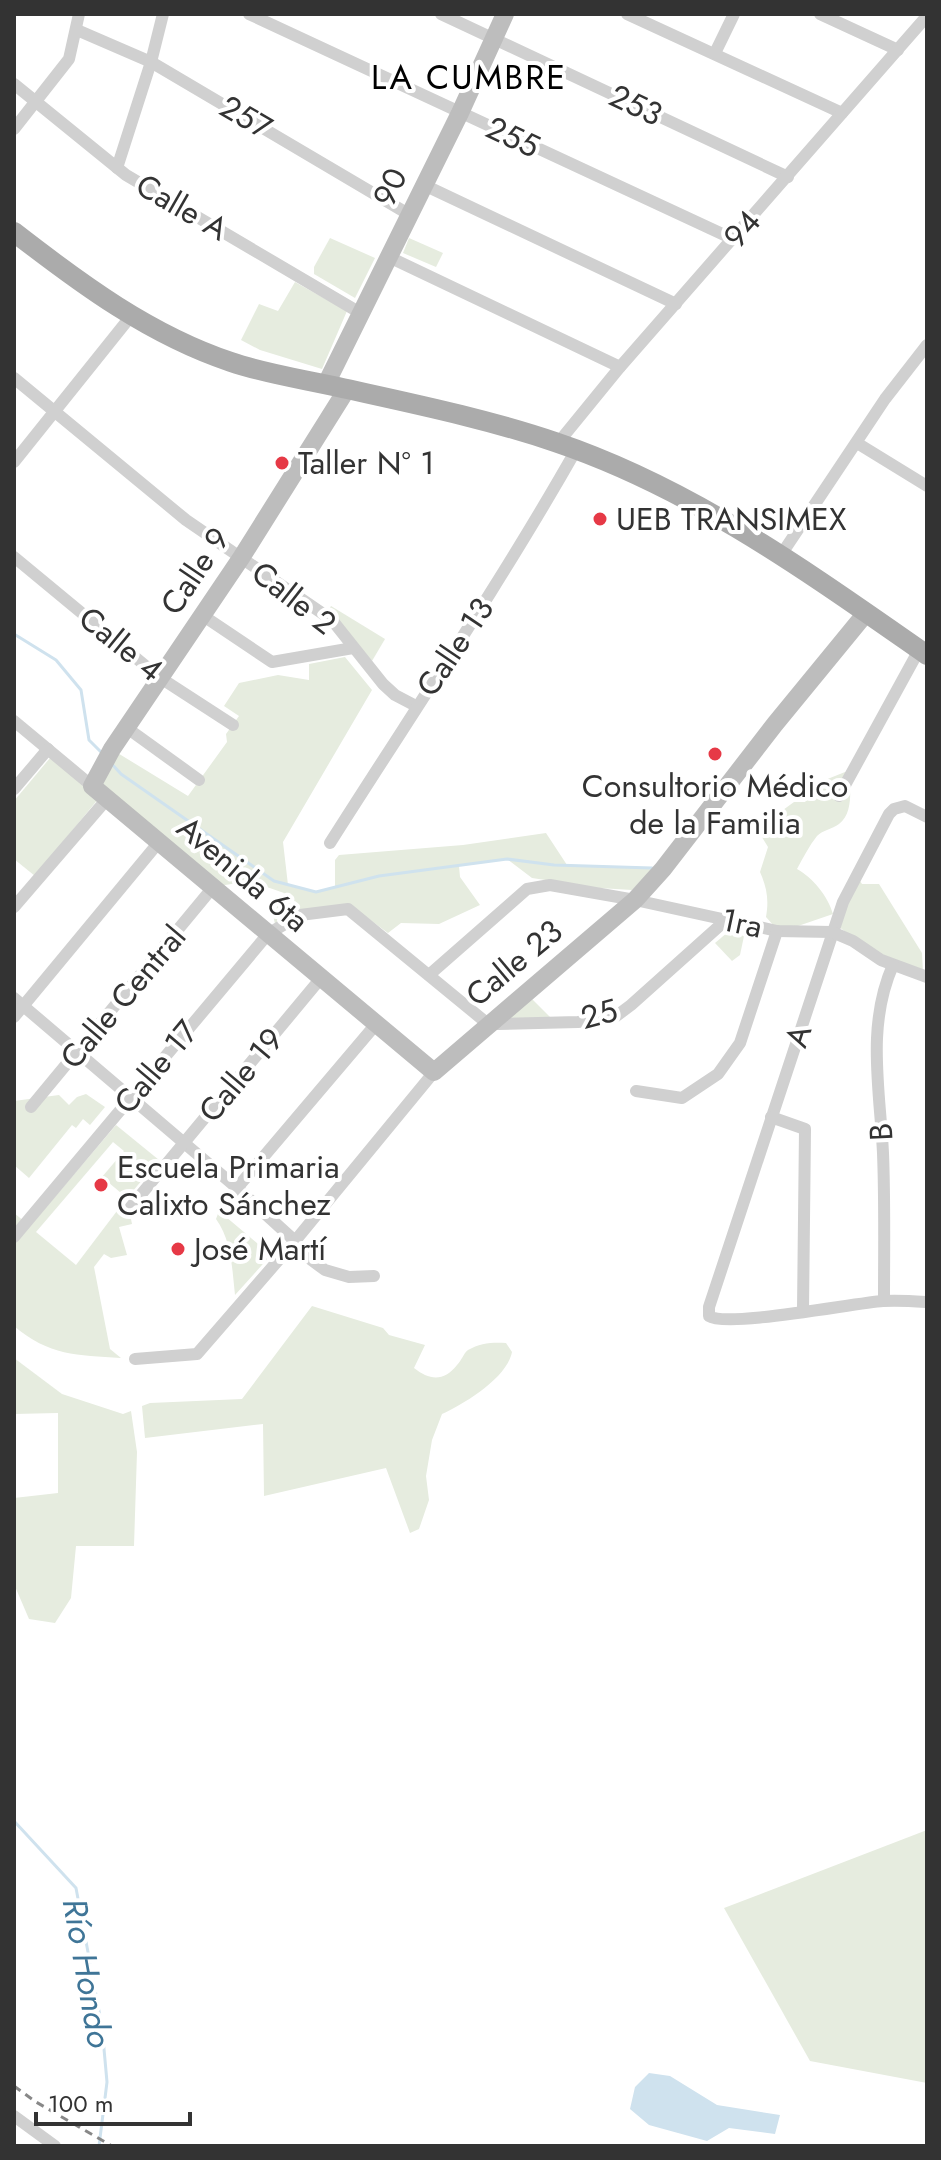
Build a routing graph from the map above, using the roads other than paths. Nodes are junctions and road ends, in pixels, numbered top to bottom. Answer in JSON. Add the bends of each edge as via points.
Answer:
{"nodes":[{"id":1,"x":163,"y":14,"type":"edge"},
{"id":2,"x":249,"y":14,"type":"edge"},
{"id":3,"x":441,"y":14,"type":"edge"},
{"id":4,"x":505,"y":14,"type":"edge"},
{"id":5,"x":627,"y":14,"type":"edge"},
{"id":6,"x":734,"y":14,"type":"edge"},
{"id":7,"x":820,"y":14,"type":"edge"},
{"id":8,"x":927,"y":16,"type":"edge"},
{"id":9,"x":77,"y":19,"type":"edge"},
{"id":10,"x":494,"y":39,"type":"junction"},
{"id":11,"x":898,"y":50,"type":"junction"},
{"id":12,"x":715,"y":53,"type":"junction"},
{"id":13,"x":151,"y":62,"type":"junction"},
{"id":14,"x":14,"y":84,"type":"edge"},
{"id":15,"x":37,"y":102,"type":"junction"},
{"id":16,"x":460,"y":113,"type":"junction"},
{"id":17,"x":842,"y":113,"type":"junction"},
{"id":18,"x":14,"y":129,"type":"edge"},
{"id":19,"x":117,"y":168,"type":"junction"},
{"id":20,"x":788,"y":177,"type":"junction"},
{"id":21,"x":424,"y":185,"type":"junction"},
{"id":22,"x":410,"y":215,"type":"junction"},
{"id":23,"x":14,"y":232,"type":"edge"},
{"id":24,"x":733,"y":239,"type":"junction"},
{"id":25,"x":389,"y":257,"type":"junction"},
{"id":26,"x":676,"y":304,"type":"junction"},
{"id":27,"x":362,"y":314,"type":"junction"},
{"id":28,"x":131,"y":316,"type":"junction"},
{"id":29,"x":927,"y":345,"type":"edge"},
{"id":30,"x":620,"y":367,"type":"junction"},
{"id":31,"x":14,"y":378,"type":"edge"},
{"id":32,"x":326,"y":384,"type":"junction"},
{"id":33,"x":347,"y":389,"type":"junction"},
{"id":34,"x":55,"y":414,"type":"junction"},
{"id":35,"x":857,"y":443,"type":"junction"},
{"id":36,"x":567,"y":447,"type":"junction"},
{"id":37,"x":14,"y":462,"type":"edge"},
{"id":38,"x":927,"y":486,"type":"edge"},
{"id":39,"x":781,"y":555,"type":"junction"},
{"id":40,"x":14,"y":557,"type":"edge"},
{"id":41,"x":241,"y":558,"type":"junction"},
{"id":42,"x":866,"y":613,"type":"junction"},
{"id":43,"x":202,"y":615,"type":"junction"},
{"id":44,"x":353,"y":648,"type":"junction"},
{"id":45,"x":923,"y":652,"type":"edge"},
{"id":46,"x":159,"y":677,"type":"junction"},
{"id":47,"x":416,"y":706,"type":"junction"},
{"id":48,"x":14,"y":721,"type":"edge"},
{"id":49,"x":233,"y":725,"type":"dead end"},
{"id":50,"x":127,"y":728,"type":"junction"},
{"id":51,"x":48,"y":749,"type":"junction"},
{"id":52,"x":96,"y":779,"type":"junction"},
{"id":53,"x":199,"y":780,"type":"dead end"},
{"id":54,"x":14,"y":789,"type":"edge"},
{"id":55,"x":839,"y":796,"type":"dead end"},
{"id":56,"x":107,"y":799,"type":"junction"},
{"id":57,"x":927,"y":817,"type":"edge"},
{"id":58,"x":159,"y":842,"type":"junction"},
{"id":59,"x":330,"y":843,"type":"dead end"},
{"id":60,"x":214,"y":886,"type":"junction"},
{"id":61,"x":635,"y":900,"type":"junction"},
{"id":62,"x":14,"y":907,"type":"edge"},
{"id":63,"x":726,"y":920,"type":"junction"},
{"id":64,"x":777,"y":931,"type":"junction"},
{"id":65,"x":832,"y":932,"type":"junction"},
{"id":66,"x":268,"y":934,"type":"junction"},
{"id":67,"x":893,"y":965,"type":"junction"},
{"id":68,"x":429,"y":975,"type":"junction"},
{"id":69,"x":927,"y":977,"type":"edge"},
{"id":70,"x":321,"y":978,"type":"junction"},
{"id":71,"x":19,"y":1002,"type":"edge"},
{"id":72,"x":14,"y":1017,"type":"edge"},
{"id":73,"x":377,"y":1023,"type":"junction"},
{"id":74,"x":488,"y":1024,"type":"junction"},
{"id":75,"x":77,"y":1052,"type":"junction"},
{"id":76,"x":434,"y":1072,"type":"junction"},
{"id":77,"x":636,"y":1091,"type":"dead end"},
{"id":78,"x":130,"y":1098,"type":"junction"},
{"id":79,"x":31,"y":1107,"type":"dead end"},
{"id":80,"x":771,"y":1117,"type":"junction"},
{"id":81,"x":184,"y":1142,"type":"junction"},
{"id":82,"x":237,"y":1188,"type":"junction"},
{"id":83,"x":129,"y":1209,"type":"dead end"},
{"id":84,"x":14,"y":1237,"type":"edge"},
{"id":85,"x":295,"y":1241,"type":"junction"},
{"id":86,"x":374,"y":1276,"type":"dead end"},
{"id":87,"x":884,"y":1301,"type":"junction"},
{"id":88,"x":927,"y":1302,"type":"edge"},
{"id":89,"x":803,"y":1310,"type":"junction"},
{"id":90,"x":135,"y":1359,"type":"dead end"},
{"id":91,"x":14,"y":2116,"type":"edge"},
{"id":92,"x":55,"y":2146,"type":"edge"}],
"edges":[{"from":1,"to":13,"type":"street"},
{"from":2,"to":16,"type":"street","name":"255"},
{"from":3,"to":10,"type":"street","name":"253"},
{"from":4,"to":10,"type":"street","name":"90"},
{"from":5,"to":12,"type":"street"},
{"from":6,"to":12,"type":"street"},
{"from":7,"to":11,"type":"street"},
{"from":8,"to":11,"type":"street","name":"94"},
{"from":9,"to":13,"type":"street","name":"257"},
{"from":9,"to":15,"type":"street","via":[[69,59]]},
{"from":10,"to":16,"type":"street","name":"90"},
{"from":10,"to":20,"type":"street","name":"253"},
{"from":11,"to":17,"type":"street","name":"94"},
{"from":12,"to":17,"type":"street"},
{"from":13,"to":19,"type":"street"},
{"from":13,"to":22,"type":"street","name":"257"},
{"from":14,"to":15,"type":"street","name":"Calle A"},
{"from":15,"to":18,"type":"street"},
{"from":15,"to":19,"type":"street","name":"Calle A"},
{"from":16,"to":21,"type":"street","name":"90"},
{"from":16,"to":24,"type":"street","name":"255"},
{"from":17,"to":20,"type":"street","name":"94"},
{"from":19,"to":27,"type":"street","name":"Calle A"},
{"from":20,"to":24,"type":"street","name":"94"},
{"from":21,"to":22,"type":"street","name":"90"},
{"from":21,"to":26,"type":"street"},
{"from":22,"to":25,"type":"street","name":"90"},
{"from":23,"to":28,"type":"main road"},
{"from":24,"to":26,"type":"street","name":"94"},
{"from":25,"to":27,"type":"street","name":"90"},
{"from":25,"to":30,"type":"street"},
{"from":26,"to":30,"type":"street","name":"94"},
{"from":27,"to":32,"type":"street","name":"90"},
{"from":28,"to":32,"type":"main road","via":[[232,362]]},
{"from":28,"to":34,"type":"street"},
{"from":29,"to":35,"type":"street"},
{"from":30,"to":36,"type":"street","name":"94"},
{"from":31,"to":34,"type":"street","name":"Calle 2"},
{"from":32,"to":33,"type":"main road"},
{"from":33,"to":36,"type":"main road","via":[[478,419]]},
{"from":33,"to":41,"type":"street","name":"Calle 9"},
{"from":34,"to":37,"type":"street"},
{"from":34,"to":41,"type":"street","name":"Calle 2"},
{"from":35,"to":38,"type":"street"},
{"from":35,"to":39,"type":"street"},
{"from":36,"to":39,"type":"main road","via":[[636,473]]},
{"from":36,"to":47,"type":"street","name":"Calle 13","via":[[508,567]]},
{"from":39,"to":42,"type":"main road"},
{"from":40,"to":46,"type":"street","name":"Calle 4"},
{"from":41,"to":43,"type":"street","name":"Calle 9"},
{"from":41,"to":44,"type":"street","name":"Calle 2","via":[[332,620]]},
{"from":42,"to":45,"type":"main road"},
{"from":42,"to":61,"type":"street","name":"Calle 23"},
{"from":43,"to":44,"type":"street","via":[[272,662]]},
{"from":43,"to":46,"type":"street","name":"Calle 9"},
{"from":44,"to":47,"type":"street","name":"Calle 2","via":[[383,684]]},
{"from":45,"to":55,"type":"street"},
{"from":46,"to":49,"type":"street","name":"Calle 4"},
{"from":46,"to":50,"type":"street","name":"Calle 9"},
{"from":47,"to":59,"type":"street","name":"Calle 13"},
{"from":48,"to":51,"type":"street","name":"Avenida 6ta"},
{"from":50,"to":52,"type":"street","name":"Calle 9"},
{"from":50,"to":53,"type":"street"},
{"from":51,"to":52,"type":"street","name":"Avenida 6ta"},
{"from":51,"to":54,"type":"street"},
{"from":52,"to":56,"type":"street","name":"Avenida 6ta"},
{"from":56,"to":58,"type":"street","name":"Avenida 6ta"},
{"from":56,"to":62,"type":"street"},
{"from":57,"to":65,"type":"street","name":"A","via":[[905,806],[889,814]]},
{"from":58,"to":60,"type":"street","name":"Avenida 6ta"},
{"from":58,"to":71,"type":"street"},
{"from":60,"to":66,"type":"street","name":"Avenida 6ta"},
{"from":60,"to":75,"type":"street","name":"Calle Central"},
{"from":61,"to":63,"type":"street","name":"1ra"},
{"from":61,"to":68,"type":"street","name":"1ra","via":[[550,885],[527,889]]},
{"from":61,"to":74,"type":"street","name":"Calle 23"},
{"from":63,"to":64,"type":"street","name":"1ra"},
{"from":63,"to":74,"type":"street","name":"25","via":[[615,1017]]},
{"from":64,"to":65,"type":"street","name":"1ra"},
{"from":64,"to":77,"type":"street","via":[[740,1043],[718,1074],[682,1098]]},
{"from":65,"to":67,"type":"street","name":"1ra"},
{"from":65,"to":80,"type":"street","name":"A"},
{"from":66,"to":68,"type":"street","via":[[300,915],[348,909]]},
{"from":66,"to":70,"type":"street","name":"Avenida 6ta"},
{"from":66,"to":78,"type":"street","name":"Calle 17"},
{"from":67,"to":69,"type":"street","name":"1ra"},
{"from":67,"to":87,"type":"street","name":"B","via":[[884,987],[876,1049]]},
{"from":68,"to":74,"type":"street"},
{"from":70,"to":73,"type":"street","name":"Avenida 6ta"},
{"from":70,"to":81,"type":"street","name":"Calle 19"},
{"from":71,"to":72,"type":"street"},
{"from":71,"to":75,"type":"street"},
{"from":73,"to":76,"type":"street","name":"Avenida 6ta"},
{"from":73,"to":82,"type":"street"},
{"from":74,"to":76,"type":"street","name":"Calle 23"},
{"from":75,"to":78,"type":"street"},
{"from":75,"to":79,"type":"street","name":"Calle Central"},
{"from":76,"to":85,"type":"street","name":"Calle 23"},
{"from":78,"to":81,"type":"street"},
{"from":78,"to":84,"type":"street","name":"Calle 17"},
{"from":80,"to":89,"type":"street","via":[[805,1129]]},
{"from":80,"to":89,"type":"street","name":"A","via":[[709,1316],[744,1319]]},
{"from":81,"to":82,"type":"street"},
{"from":81,"to":83,"type":"street","name":"Calle 19"},
{"from":82,"to":85,"type":"street"},
{"from":85,"to":86,"type":"street","via":[[325,1270],[349,1277]]},
{"from":85,"to":90,"type":"street","name":"Calle 23","via":[[197,1354]]},
{"from":87,"to":88,"type":"street"},
{"from":87,"to":89,"type":"street"},
{"from":91,"to":92,"type":"street"}]}
